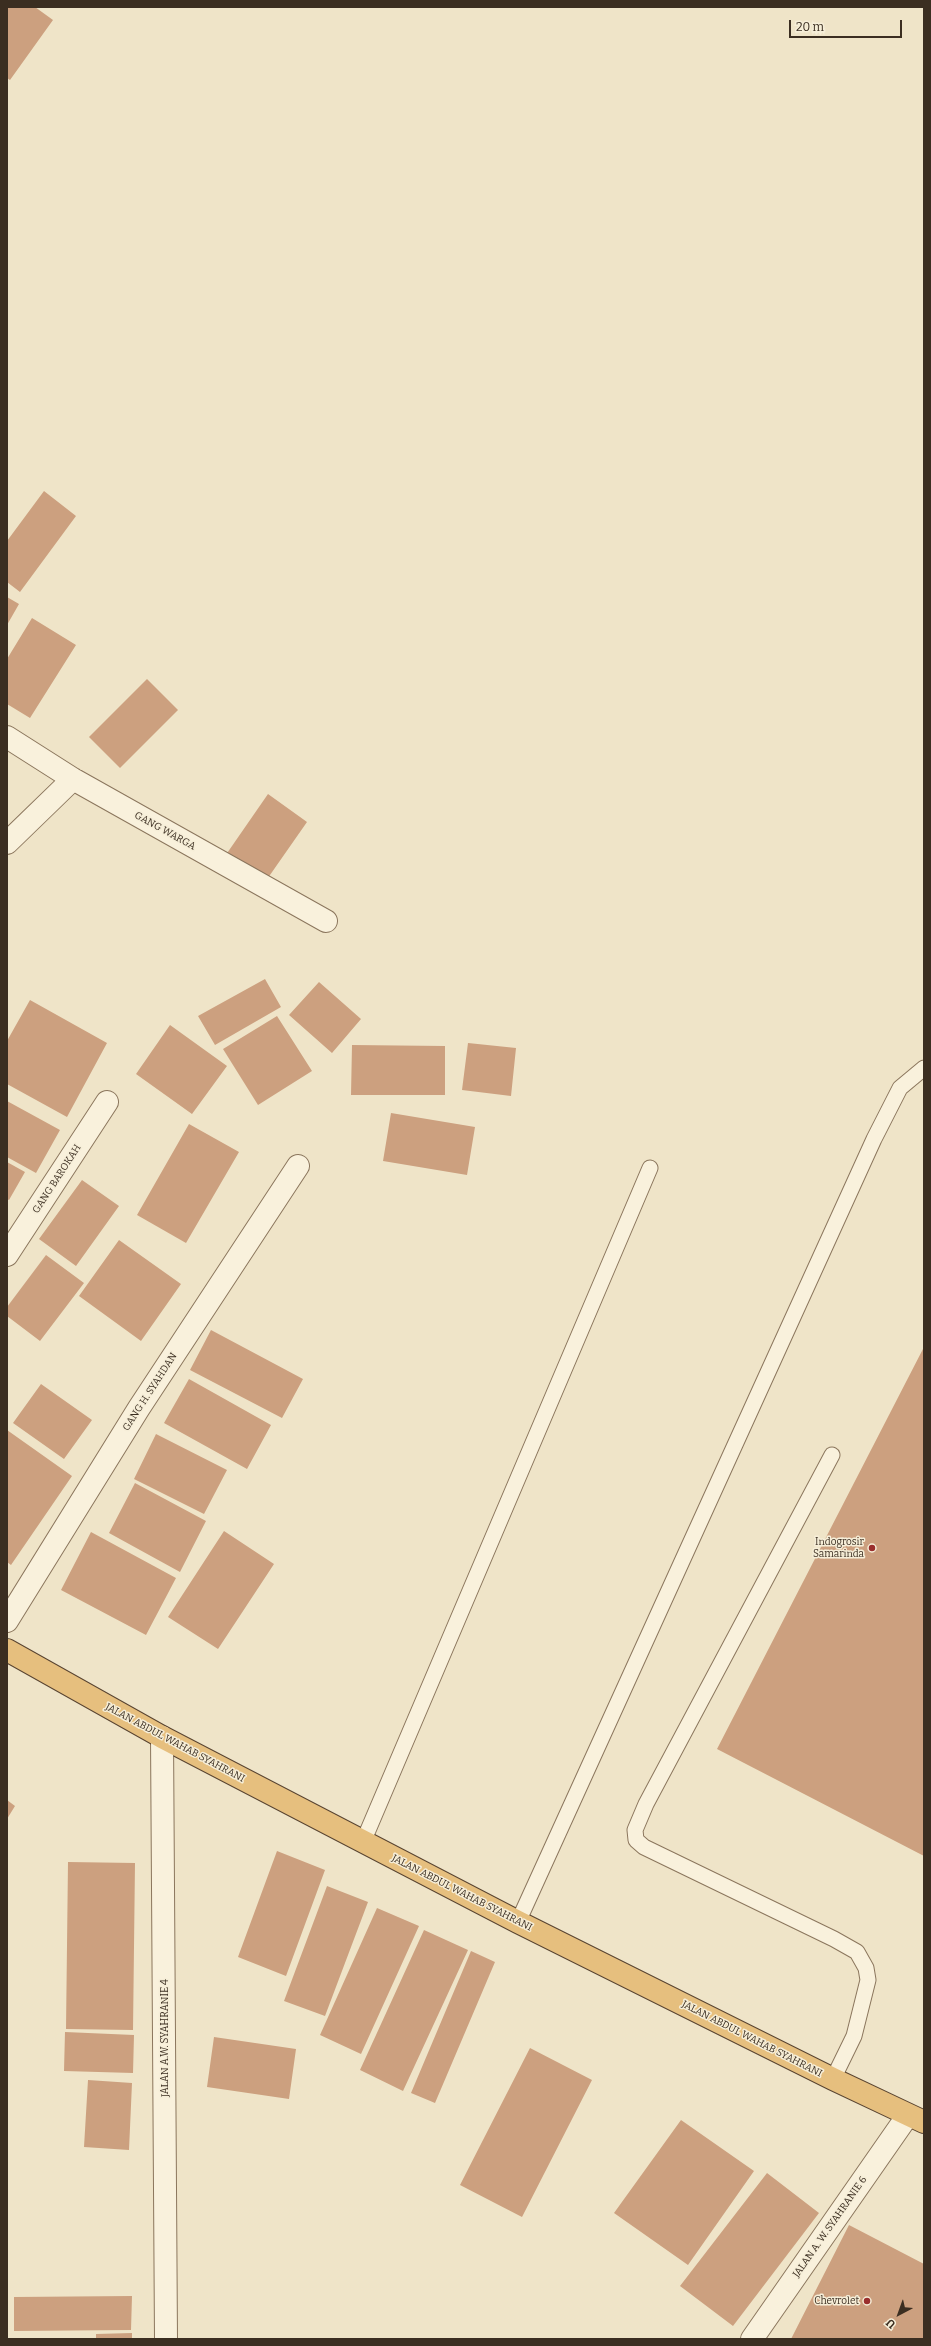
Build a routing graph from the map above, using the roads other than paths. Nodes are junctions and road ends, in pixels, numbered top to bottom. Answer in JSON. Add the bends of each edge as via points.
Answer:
{"nodes":[{"id":1,"x":7,"y":737,"type":"edge"},
{"id":2,"x":73,"y":780,"type":"junction"},
{"id":3,"x":7,"y":843,"type":"edge"},
{"id":4,"x":326,"y":921,"type":"dead end"},
{"id":5,"x":924,"y":1068,"type":"edge"},
{"id":6,"x":107,"y":1102,"type":"dead end"},
{"id":7,"x":298,"y":1166,"type":"dead end"},
{"id":8,"x":650,"y":1168,"type":"dead end"},
{"id":9,"x":7,"y":1255,"type":"edge"},
{"id":10,"x":832,"y":1456,"type":"dead end"},
{"id":11,"x":7,"y":1621,"type":"edge"},
{"id":12,"x":7,"y":1650,"type":"edge"},
{"id":13,"x":162,"y":1737,"type":"junction"},
{"id":14,"x":363,"y":1842,"type":"junction"},
{"id":15,"x":518,"y":1922,"type":"junction"},
{"id":16,"x":833,"y":2079,"type":"junction"},
{"id":17,"x":916,"y":2119,"type":"edge"},
{"id":18,"x":166,"y":2339,"type":"edge"},
{"id":19,"x":752,"y":2339,"type":"edge"}],
"edges":[{"from":1,"to":2,"type":"street","name":"GANG WARGA"},
{"from":2,"to":3,"type":"street"},
{"from":2,"to":4,"type":"street","name":"GANG WARGA"},
{"from":5,"to":15,"type":"lane","via":[[900,1088],[874,1139]]},
{"from":6,"to":9,"type":"street","name":"GANG BAROKAH"},
{"from":7,"to":11,"type":"street","name":"GANG H. SYAHDAN","via":[[139,1408]]},
{"from":8,"to":14,"type":"lane"},
{"from":10,"to":16,"type":"lane","via":[[646,1804],[636,1830],[636,1840],[644,1847],[857,1952],[866,1968],[868,1980],[854,2036]]},
{"from":12,"to":13,"type":"highway","name":"JALAN ABDUL WAHAB SYAHRANI"},
{"from":13,"to":14,"type":"highway","name":"JALAN ABDUL WAHAB SYAHRANI"},
{"from":13,"to":18,"type":"street","name":"JALAN A.W. SYAHRANIE 4"},
{"from":14,"to":15,"type":"highway","name":"JALAN ABDUL WAHAB SYAHRANI"},
{"from":15,"to":16,"type":"highway","name":"JALAN ABDUL WAHAB SYAHRANI"},
{"from":16,"to":17,"type":"highway","name":"JALAN ABDUL WAHAB SYAHRANI"},
{"from":17,"to":19,"type":"street","name":"JALAN A. W. SYAHRANIE 6"}]}
